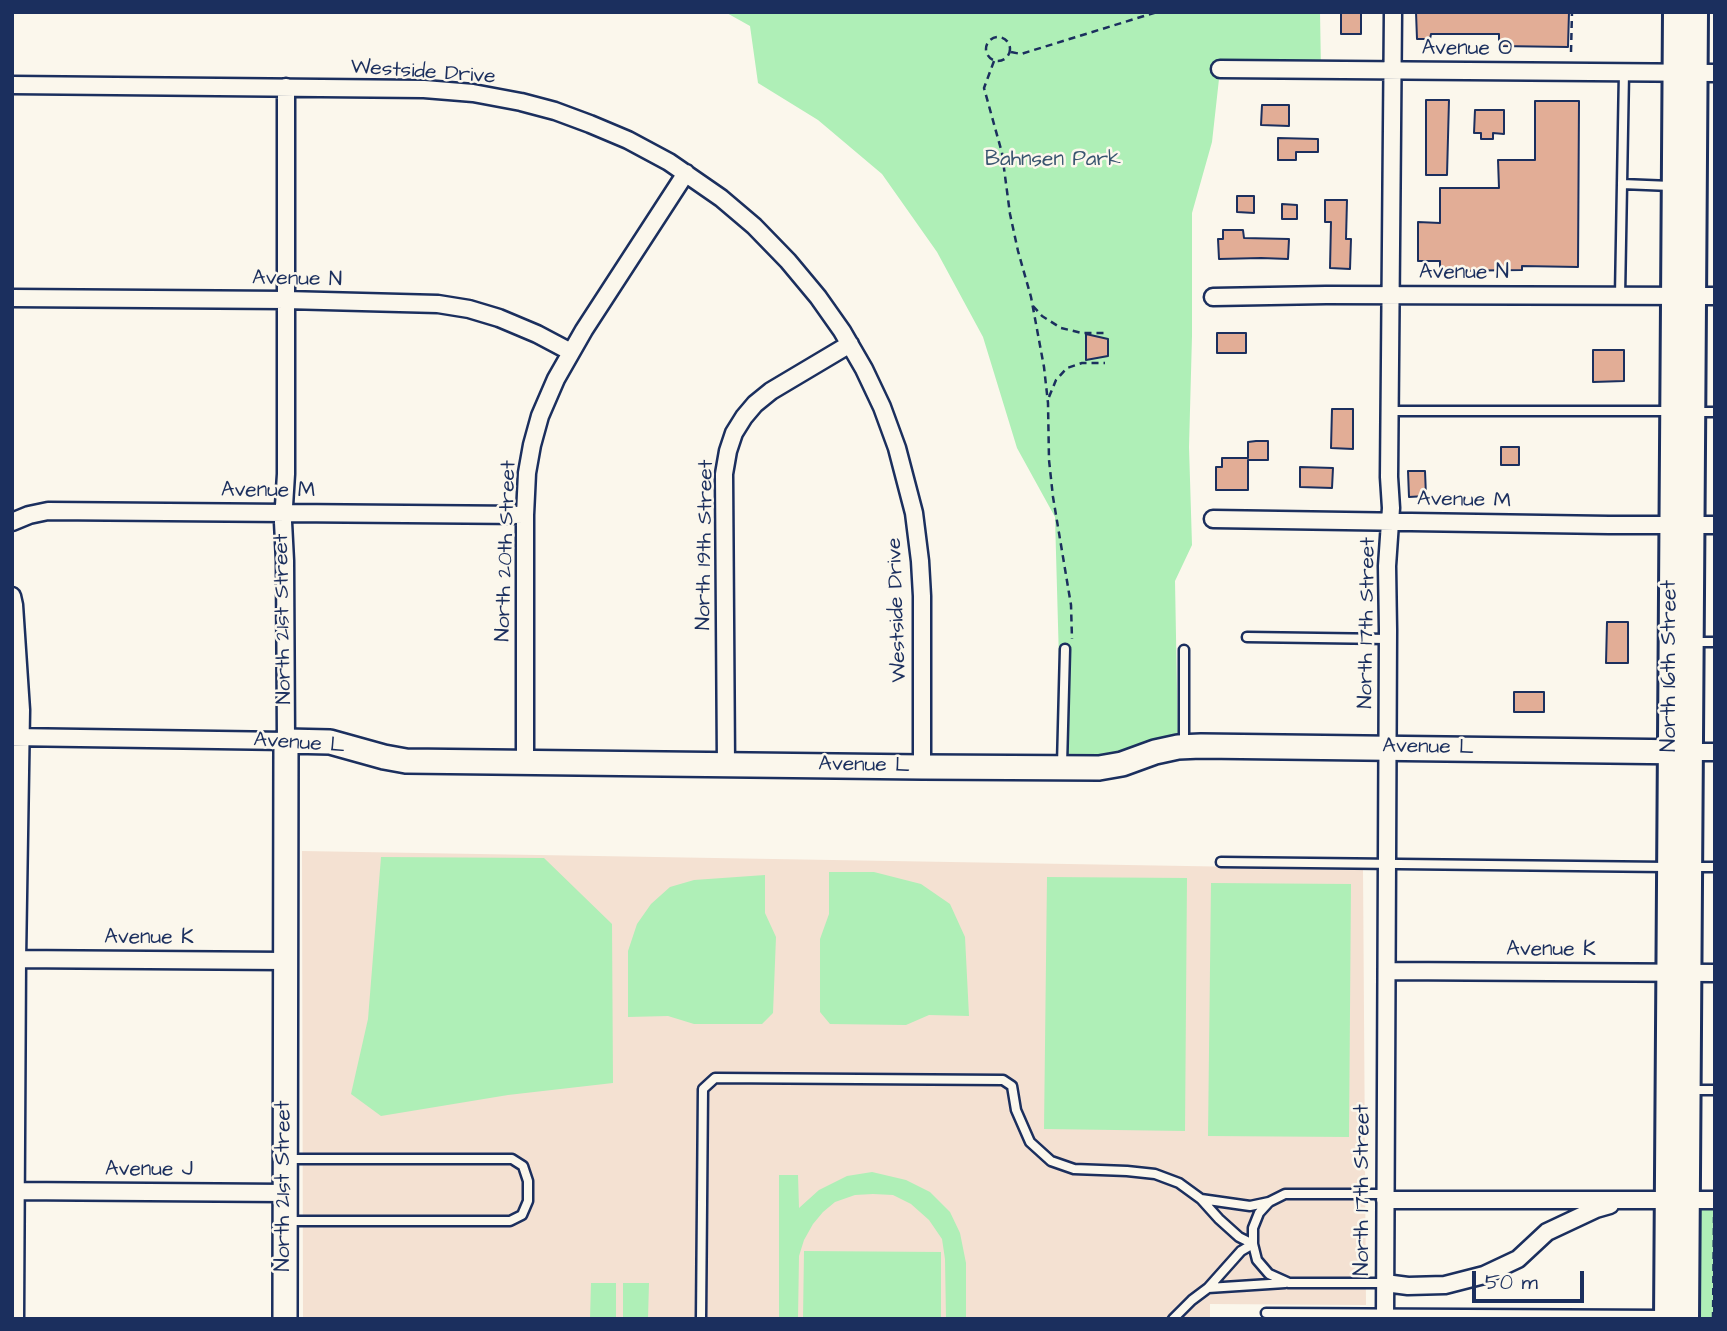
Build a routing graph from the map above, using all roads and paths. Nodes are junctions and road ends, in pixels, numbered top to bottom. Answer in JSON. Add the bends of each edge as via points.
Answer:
{"nodes":[{"id":1,"x":1157,"y":12,"type":"edge"},
{"id":2,"x":1393,"y":12,"type":"edge"},
{"id":3,"x":1572,"y":12,"type":"edge"},
{"id":4,"x":1675,"y":12,"type":"edge"},
{"id":5,"x":1695,"y":12,"type":"edge"},
{"id":6,"x":1010,"y":52,"type":"junction"},
{"id":7,"x":1571,"y":52,"type":"dead end"},
{"id":8,"x":994,"y":61,"type":"junction"},
{"id":9,"x":1220,"y":69,"type":"dead end"},
{"id":10,"x":1392,"y":70,"type":"junction"},
{"id":11,"x":1624,"y":72,"type":"junction"},
{"id":12,"x":1695,"y":72,"type":"edge"},
{"id":13,"x":12,"y":85,"type":"edge"},
{"id":14,"x":286,"y":87,"type":"junction"},
{"id":15,"x":686,"y":173,"type":"junction"},
{"id":16,"x":1622,"y":184,"type":"junction"},
{"id":17,"x":1684,"y":187,"type":"junction"},
{"id":18,"x":1391,"y":295,"type":"junction"},
{"id":19,"x":1620,"y":296,"type":"junction"},
{"id":20,"x":1694,"y":296,"type":"edge"},
{"id":21,"x":1213,"y":297,"type":"dead end"},
{"id":22,"x":12,"y":298,"type":"edge"},
{"id":23,"x":286,"y":300,"type":"junction"},
{"id":24,"x":1033,"y":305,"type":"junction"},
{"id":25,"x":1105,"y":333,"type":"dead end"},
{"id":26,"x":850,"y":344,"type":"junction"},
{"id":27,"x":571,"y":352,"type":"junction"},
{"id":28,"x":1105,"y":363,"type":"dead end"},
{"id":29,"x":1048,"y":400,"type":"junction"},
{"id":30,"x":1390,"y":411,"type":"junction"},
{"id":31,"x":1693,"y":412,"type":"edge"},
{"id":32,"x":284,"y":513,"type":"junction"},
{"id":33,"x":526,"y":515,"type":"junction"},
{"id":34,"x":1213,"y":519,"type":"dead end"},
{"id":35,"x":1390,"y":521,"type":"junction"},
{"id":36,"x":12,"y":522,"type":"edge"},
{"id":37,"x":1693,"y":525,"type":"edge"},
{"id":38,"x":12,"y":596,"type":"edge"},
{"id":39,"x":1247,"y":637,"type":"dead end"},
{"id":40,"x":1388,"y":639,"type":"junction"},
{"id":41,"x":1692,"y":642,"type":"edge"},
{"id":42,"x":1068,"y":649,"type":"joint"},
{"id":43,"x":1184,"y":650,"type":"dead end"},
{"id":44,"x":16,"y":737,"type":"edge"},
{"id":45,"x":286,"y":741,"type":"junction"},
{"id":46,"x":1184,"y":747,"type":"junction"},
{"id":47,"x":1387,"y":748,"type":"junction"},
{"id":48,"x":1680,"y":751,"type":"junction"},
{"id":49,"x":1715,"y":752,"type":"edge"},
{"id":50,"x":525,"y":762,"type":"junction"},
{"id":51,"x":726,"y":765,"type":"junction"},
{"id":52,"x":922,"y":767,"type":"junction"},
{"id":53,"x":1062,"y":768,"type":"junction"},
{"id":54,"x":1221,"y":862,"type":"dead end"},
{"id":55,"x":1387,"y":864,"type":"junction"},
{"id":56,"x":1679,"y":867,"type":"junction"},
{"id":57,"x":1715,"y":867,"type":"edge"},
{"id":58,"x":15,"y":959,"type":"edge"},
{"id":59,"x":285,"y":961,"type":"junction"},
{"id":60,"x":1387,"y":971,"type":"junction"},
{"id":61,"x":1679,"y":973,"type":"junction"},
{"id":62,"x":1715,"y":973,"type":"edge"},
{"id":63,"x":1678,"y":1090,"type":"junction"},
{"id":64,"x":1715,"y":1090,"type":"edge"},
{"id":65,"x":285,"y":1158,"type":"junction"},
{"id":66,"x":14,"y":1191,"type":"edge"},
{"id":67,"x":285,"y":1193,"type":"junction"},
{"id":68,"x":1385,"y":1197,"type":"junction"},
{"id":69,"x":1201,"y":1199,"type":"junction"},
{"id":70,"x":1625,"y":1200,"type":"junction"},
{"id":71,"x":1677,"y":1200,"type":"junction"},
{"id":72,"x":1715,"y":1200,"type":"edge"},
{"id":73,"x":1269,"y":1202,"type":"junction"},
{"id":74,"x":1714,"y":1217,"type":"edge"},
{"id":75,"x":285,"y":1220,"type":"junction"},
{"id":76,"x":1253,"y":1244,"type":"junction"},
{"id":77,"x":1289,"y":1283,"type":"junction"},
{"id":78,"x":1385,"y":1283,"type":"junction"},
{"id":79,"x":1208,"y":1288,"type":"junction"},
{"id":80,"x":1266,"y":1313,"type":"dead end"},
{"id":81,"x":1385,"y":1317,"type":"edge"},
{"id":82,"x":1676,"y":1317,"type":"edge"},
{"id":83,"x":15,"y":1319,"type":"edge"},
{"id":84,"x":285,"y":1319,"type":"edge"},
{"id":85,"x":701,"y":1319,"type":"edge"},
{"id":86,"x":1173,"y":1319,"type":"edge"},
{"id":87,"x":1713,"y":1319,"type":"edge"}],
"edges":[{"from":1,"to":6,"type":"path","via":[[1020,54]]},
{"from":2,"to":10,"type":"street","name":"North 17th Street"},
{"from":3,"to":7,"type":"path"},
{"from":4,"to":12,"type":"main road","name":"North 16th Street"},
{"from":5,"to":12,"type":"main road","name":"North 16th Street"},
{"from":6,"to":8,"type":"path","via":[[1006,59]]},
{"from":6,"to":8,"type":"path","via":[[1007,40],[992,38],[986,52]]},
{"from":8,"to":24,"type":"path","via":[[984,88]]},
{"from":9,"to":10,"type":"street","name":"Avenue O"},
{"from":10,"to":11,"type":"street","name":"Avenue O"},
{"from":10,"to":18,"type":"street","name":"North 17th Street"},
{"from":11,"to":12,"type":"street","name":"Avenue O"},
{"from":11,"to":16,"type":"lane"},
{"from":12,"to":17,"type":"main road","name":"North 16th Street"},
{"from":13,"to":14,"type":"street","name":"Westside Drive"},
{"from":14,"to":15,"type":"street","name":"Westside Drive","via":[[424,89],[521,102],[628,140]]},
{"from":14,"to":23,"type":"street","name":"North 21st Street"},
{"from":15,"to":26,"type":"street","name":"Westside Drive","via":[[754,226],[788,261]]},
{"from":15,"to":27,"type":"street","name":"North 20th Street"},
{"from":16,"to":17,"type":"lane"},
{"from":16,"to":19,"type":"lane"},
{"from":17,"to":20,"type":"main road","name":"North 16th Street"},
{"from":18,"to":19,"type":"street","name":"Avenue N"},
{"from":18,"to":21,"type":"street","name":"Avenue N"},
{"from":18,"to":30,"type":"street","name":"North 17th Street"},
{"from":19,"to":20,"type":"street","name":"Avenue N"},
{"from":20,"to":31,"type":"main road","name":"North 16th Street"},
{"from":22,"to":23,"type":"street","name":"Avenue N"},
{"from":23,"to":27,"type":"street","name":"Avenue N","via":[[417,302],[469,309],[524,328]]},
{"from":23,"to":32,"type":"street","name":"North 21st Street"},
{"from":24,"to":25,"type":"path","via":[[1061,328]]},
{"from":24,"to":29,"type":"path"},
{"from":26,"to":51,"type":"street","name":"North 19th Street","via":[[755,404],[734,433],[728,451],[724,474]]},
{"from":26,"to":52,"type":"street","name":"Westside Drive","via":[[882,407],[914,513],[922,596]]},
{"from":27,"to":33,"type":"street","name":"North 20th Street","via":[[540,416],[527,473]]},
{"from":28,"to":29,"type":"path","via":[[1067,368]]},
{"from":29,"to":42,"type":"path","via":[[1053,497],[1071,605]]},
{"from":30,"to":31,"type":"lane"},
{"from":30,"to":35,"type":"street","name":"North 17th Street"},
{"from":31,"to":37,"type":"main road","name":"North 16th Street"},
{"from":32,"to":33,"type":"street","name":"Avenue M"},
{"from":32,"to":36,"type":"street","name":"Avenue M","via":[[48,511]]},
{"from":32,"to":45,"type":"street","name":"North 21st Street"},
{"from":33,"to":50,"type":"street","name":"North 20th Street"},
{"from":34,"to":35,"type":"street","name":"Avenue M"},
{"from":35,"to":37,"type":"street","name":"Avenue M"},
{"from":35,"to":40,"type":"street","name":"North 17th Street"},
{"from":37,"to":41,"type":"main road","name":"North 16th Street"},
{"from":38,"to":44,"type":"street","via":[[21,710]]},
{"from":39,"to":40,"type":"lane"},
{"from":40,"to":47,"type":"street","name":"North 17th Street"},
{"from":41,"to":48,"type":"main road","name":"North 16th Street"},
{"from":42,"to":53,"type":"lane"},
{"from":43,"to":46,"type":"lane"},
{"from":44,"to":45,"type":"street","name":"Avenue L"},
{"from":44,"to":58,"type":"street"},
{"from":45,"to":50,"type":"street","name":"Avenue L","via":[[330,742],[406,761]]},
{"from":45,"to":59,"type":"street","name":"North 21st Street"},
{"from":46,"to":47,"type":"street","name":"Avenue L"},
{"from":46,"to":53,"type":"street","name":"Avenue L","via":[[1122,764]]},
{"from":47,"to":48,"type":"street","name":"Avenue L"},
{"from":47,"to":55,"type":"street","name":"North 17th Street"},
{"from":48,"to":49,"type":"street","name":"Avenue L"},
{"from":48,"to":56,"type":"main road","name":"North 16th Street"},
{"from":50,"to":51,"type":"street","name":"Avenue L"},
{"from":51,"to":52,"type":"street","name":"Avenue L"},
{"from":52,"to":53,"type":"street","name":"Avenue L"},
{"from":54,"to":55,"type":"lane"},
{"from":55,"to":56,"type":"lane"},
{"from":55,"to":60,"type":"street","name":"North 17th Street"},
{"from":56,"to":57,"type":"lane"},
{"from":56,"to":61,"type":"main road","name":"North 16th Street"},
{"from":58,"to":59,"type":"street","name":"Avenue K"},
{"from":58,"to":66,"type":"street"},
{"from":59,"to":65,"type":"street","name":"North 21st Street"},
{"from":60,"to":61,"type":"street","name":"Avenue K"},
{"from":60,"to":68,"type":"street","name":"North 17th Street"},
{"from":61,"to":62,"type":"street","name":"Avenue K"},
{"from":61,"to":63,"type":"main road","name":"North 16th Street"},
{"from":63,"to":64,"type":"lane"},
{"from":63,"to":71,"type":"main road","name":"North 16th Street"},
{"from":65,"to":67,"type":"street","name":"North 21st Street"},
{"from":65,"to":75,"type":"lane","via":[[512,1158],[523,1166],[528,1201],[523,1215],[510,1221]]},
{"from":66,"to":67,"type":"street","name":"Avenue J"},
{"from":66,"to":83,"type":"street"},
{"from":67,"to":75,"type":"street","name":"North 21st Street"},
{"from":68,"to":70,"type":"street"},
{"from":68,"to":73,"type":"lane","via":[[1285,1194]]},
{"from":68,"to":78,"type":"street","name":"North 17th Street"},
{"from":69,"to":73,"type":"lane","via":[[1250,1206]]},
{"from":69,"to":76,"type":"lane","via":[[1239,1237]]},
{"from":69,"to":85,"type":"lane","via":[[1179,1183],[1155,1174],[1074,1169],[1051,1161],[1030,1142],[1016,1110],[1012,1086],[1003,1080],[715,1078],[703,1089]]},
{"from":70,"to":71,"type":"street"},
{"from":70,"to":78,"type":"street","via":[[1547,1232],[1518,1259],[1484,1275],[1445,1285]]},
{"from":71,"to":72,"type":"street"},
{"from":71,"to":82,"type":"main road","name":"North 16th Street"},
{"from":73,"to":76,"type":"lane","via":[[1253,1228]]},
{"from":74,"to":87,"type":"path"},
{"from":75,"to":84,"type":"street","name":"North 21st Street"},
{"from":76,"to":77,"type":"lane","via":[[1257,1260],[1269,1274]]},
{"from":76,"to":79,"type":"lane"},
{"from":77,"to":78,"type":"lane"},
{"from":77,"to":79,"type":"lane"},
{"from":78,"to":81,"type":"street","name":"North 17th Street"},
{"from":79,"to":86,"type":"lane"},
{"from":80,"to":81,"type":"lane"},
{"from":81,"to":82,"type":"lane"}]}
